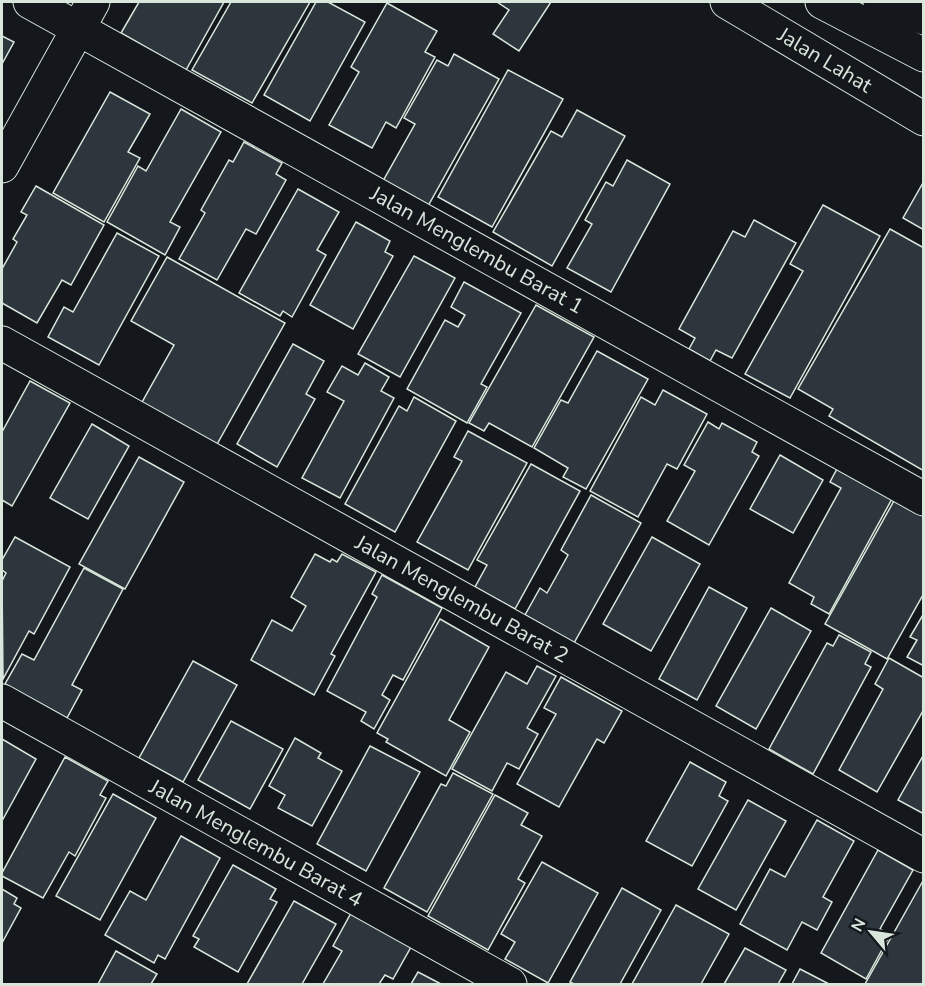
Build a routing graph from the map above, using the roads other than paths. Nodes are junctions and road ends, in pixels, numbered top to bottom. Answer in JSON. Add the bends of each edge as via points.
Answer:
{"nodes":[{"id":1,"x":30,"y":2,"type":"edge"},
{"id":2,"x":727,"y":2,"type":"edge"},
{"id":3,"x":743,"y":2,"type":"edge"},
{"id":4,"x":822,"y":2,"type":"edge"},
{"id":5,"x":880,"y":2,"type":"edge"},
{"id":6,"x":87,"y":15,"type":"edge"},
{"id":7,"x":924,"y":18,"type":"edge"},
{"id":8,"x":924,"y":55,"type":"edge"},
{"id":9,"x":924,"y":91,"type":"edge"},
{"id":10,"x":924,"y":119,"type":"edge"},
{"id":11,"x":2,"y":166,"type":"edge"},
{"id":12,"x":2,"y":343,"type":"edge"},
{"id":13,"x":924,"y":499,"type":"edge"},
{"id":14,"x":2,"y":701,"type":"edge"},
{"id":15,"x":924,"y":856,"type":"edge"},
{"id":16,"x":510,"y":984,"type":"edge"}],
"edges":[{"from":1,"to":6,"type":"street","name":"Jalan Menglembu Barat 1"},
{"from":2,"to":10,"type":"street","name":"Jalan Lahat"},
{"from":3,"to":9,"type":"street"},
{"from":4,"to":8,"type":"street"},
{"from":5,"to":7,"type":"street"},
{"from":6,"to":11,"type":"street"},
{"from":6,"to":13,"type":"street","name":"Jalan Menglembu Barat 1"},
{"from":12,"to":15,"type":"street","name":"Jalan Menglembu Barat 2"},
{"from":14,"to":16,"type":"street","name":"Jalan Menglembu Barat 4"}]}
